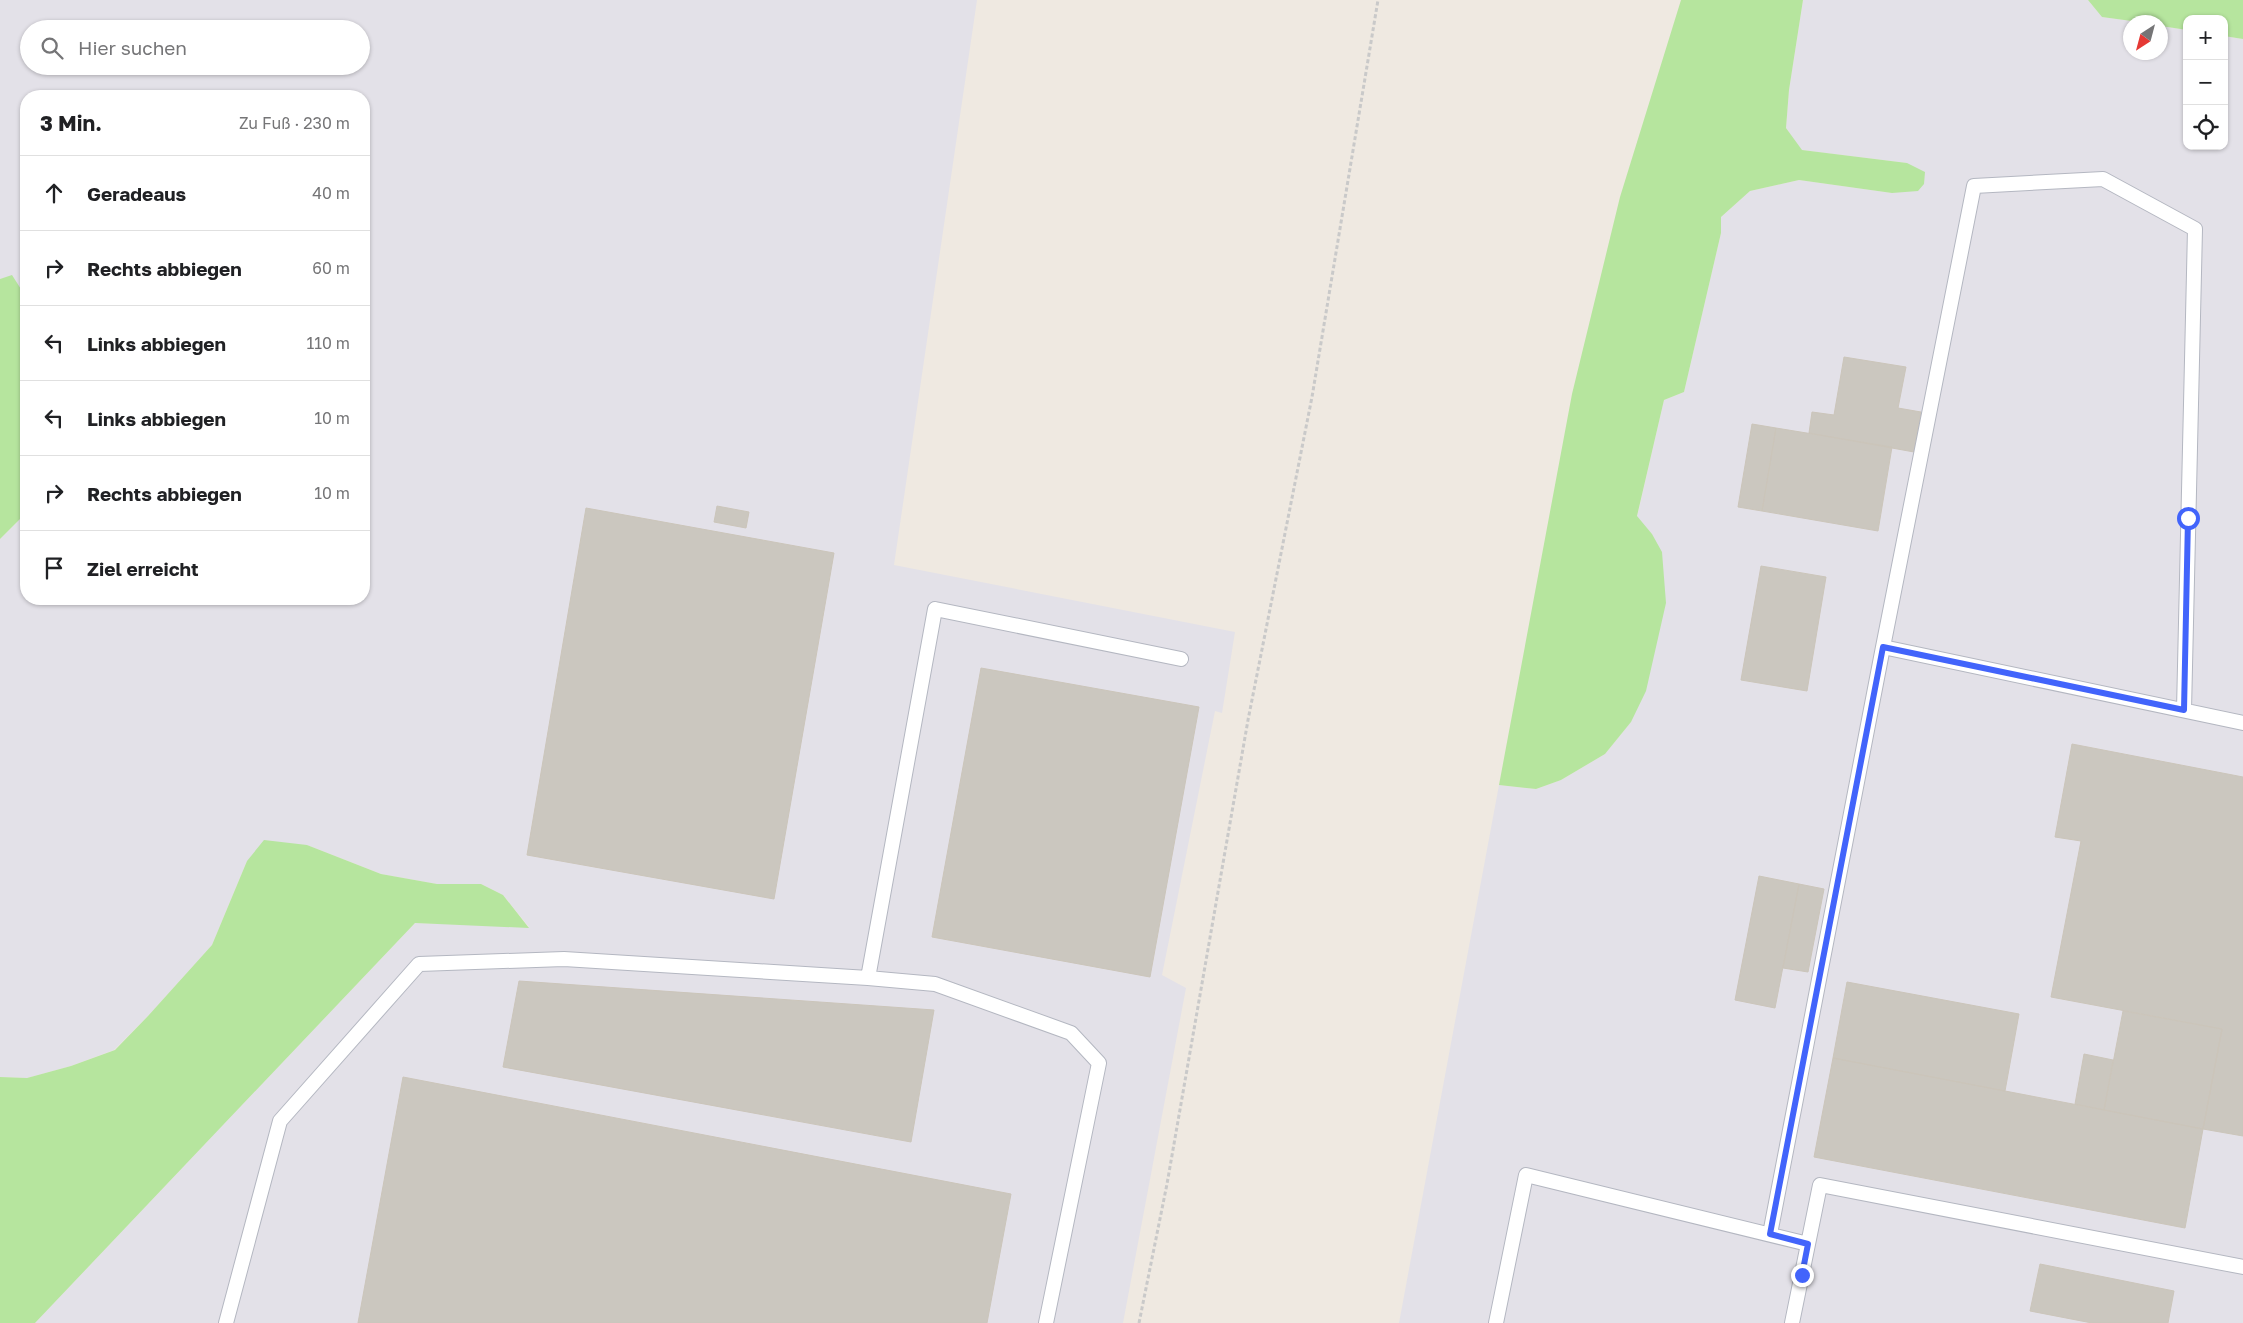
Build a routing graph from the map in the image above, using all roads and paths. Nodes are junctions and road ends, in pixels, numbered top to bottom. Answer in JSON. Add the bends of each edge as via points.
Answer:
{"nodes":[{"id":1,"x":1378,"y":0,"type":"edge"},
{"id":2,"x":1883,"y":647,"type":"junction"},
{"id":3,"x":1181,"y":659,"type":"dead end"},
{"id":4,"x":2184,"y":710,"type":"junction"},
{"id":5,"x":2243,"y":723,"type":"edge"},
{"id":6,"x":868,"y":978,"type":"junction"},
{"id":7,"x":1770,"y":1234,"type":"junction"},
{"id":8,"x":1808,"y":1244,"type":"junction"},
{"id":9,"x":2243,"y":1267,"type":"edge"},
{"id":10,"x":226,"y":1323,"type":"edge"},
{"id":11,"x":1046,"y":1323,"type":"edge"},
{"id":12,"x":1140,"y":1323,"type":"edge"},
{"id":13,"x":1496,"y":1323,"type":"edge"},
{"id":14,"x":1792,"y":1323,"type":"edge"}],
"edges":[{"from":1,"to":12,"type":"path","via":[[1312,397],[1248,720]]},
{"from":2,"to":4,"type":"lane"},
{"from":2,"to":4,"type":"lane","via":[[1974,186],[2103,179],[2195,229]]},
{"from":2,"to":7,"type":"lane"},
{"from":3,"to":6,"type":"lane","via":[[935,609]]},
{"from":4,"to":5,"type":"lane"},
{"from":6,"to":10,"type":"lane","via":[[564,959],[419,964],[280,1121]]},
{"from":6,"to":11,"type":"lane","via":[[935,984],[1071,1033],[1099,1064]]},
{"from":7,"to":8,"type":"lane"},
{"from":7,"to":13,"type":"lane","via":[[1526,1175]]},
{"from":8,"to":9,"type":"lane","via":[[1820,1185]]},
{"from":8,"to":14,"type":"lane"}]}
